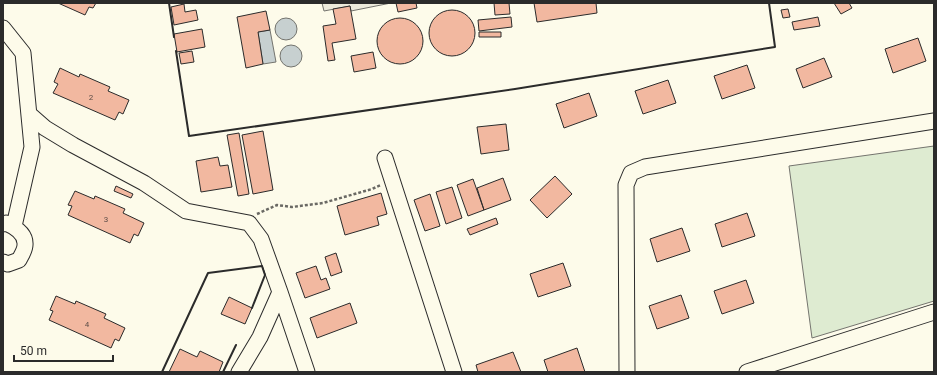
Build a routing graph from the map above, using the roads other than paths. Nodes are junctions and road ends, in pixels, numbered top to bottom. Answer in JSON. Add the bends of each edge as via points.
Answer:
{"nodes":[{"id":1,"x":3,"y":28,"type":"edge"},
{"id":2,"x":29,"y":114,"type":"junction"},
{"id":3,"x":934,"y":121,"type":"edge"},
{"id":4,"x":385,"y":158,"type":"dead end"},
{"id":5,"x":8,"y":225,"type":"edge"},
{"id":6,"x":3,"y":262,"type":"edge"},
{"id":7,"x":280,"y":292,"type":"junction"},
{"id":8,"x":934,"y":312,"type":"edge"},
{"id":9,"x":239,"y":372,"type":"edge"},
{"id":10,"x":308,"y":372,"type":"edge"},
{"id":11,"x":454,"y":372,"type":"edge"},
{"id":12,"x":627,"y":372,"type":"edge"},
{"id":13,"x":747,"y":372,"type":"edge"}],
"edges":[{"from":1,"to":2,"type":"street","via":[[23,53]]},
{"from":2,"to":5,"type":"street","via":[[32,147]]},
{"from":2,"to":7,"type":"street","via":[[51,132],[144,183],[186,211],[249,223],[260,239]]},
{"from":3,"to":12,"type":"street","via":[[645,167],[631,173],[626,185]]},
{"from":4,"to":11,"type":"street"},
{"from":5,"to":6,"type":"street","via":[[22,235],[25,246],[19,260],[8,264]]},
{"from":7,"to":9,"type":"street","via":[[260,337]]},
{"from":7,"to":10,"type":"street"},
{"from":8,"to":13,"type":"street"}]}
